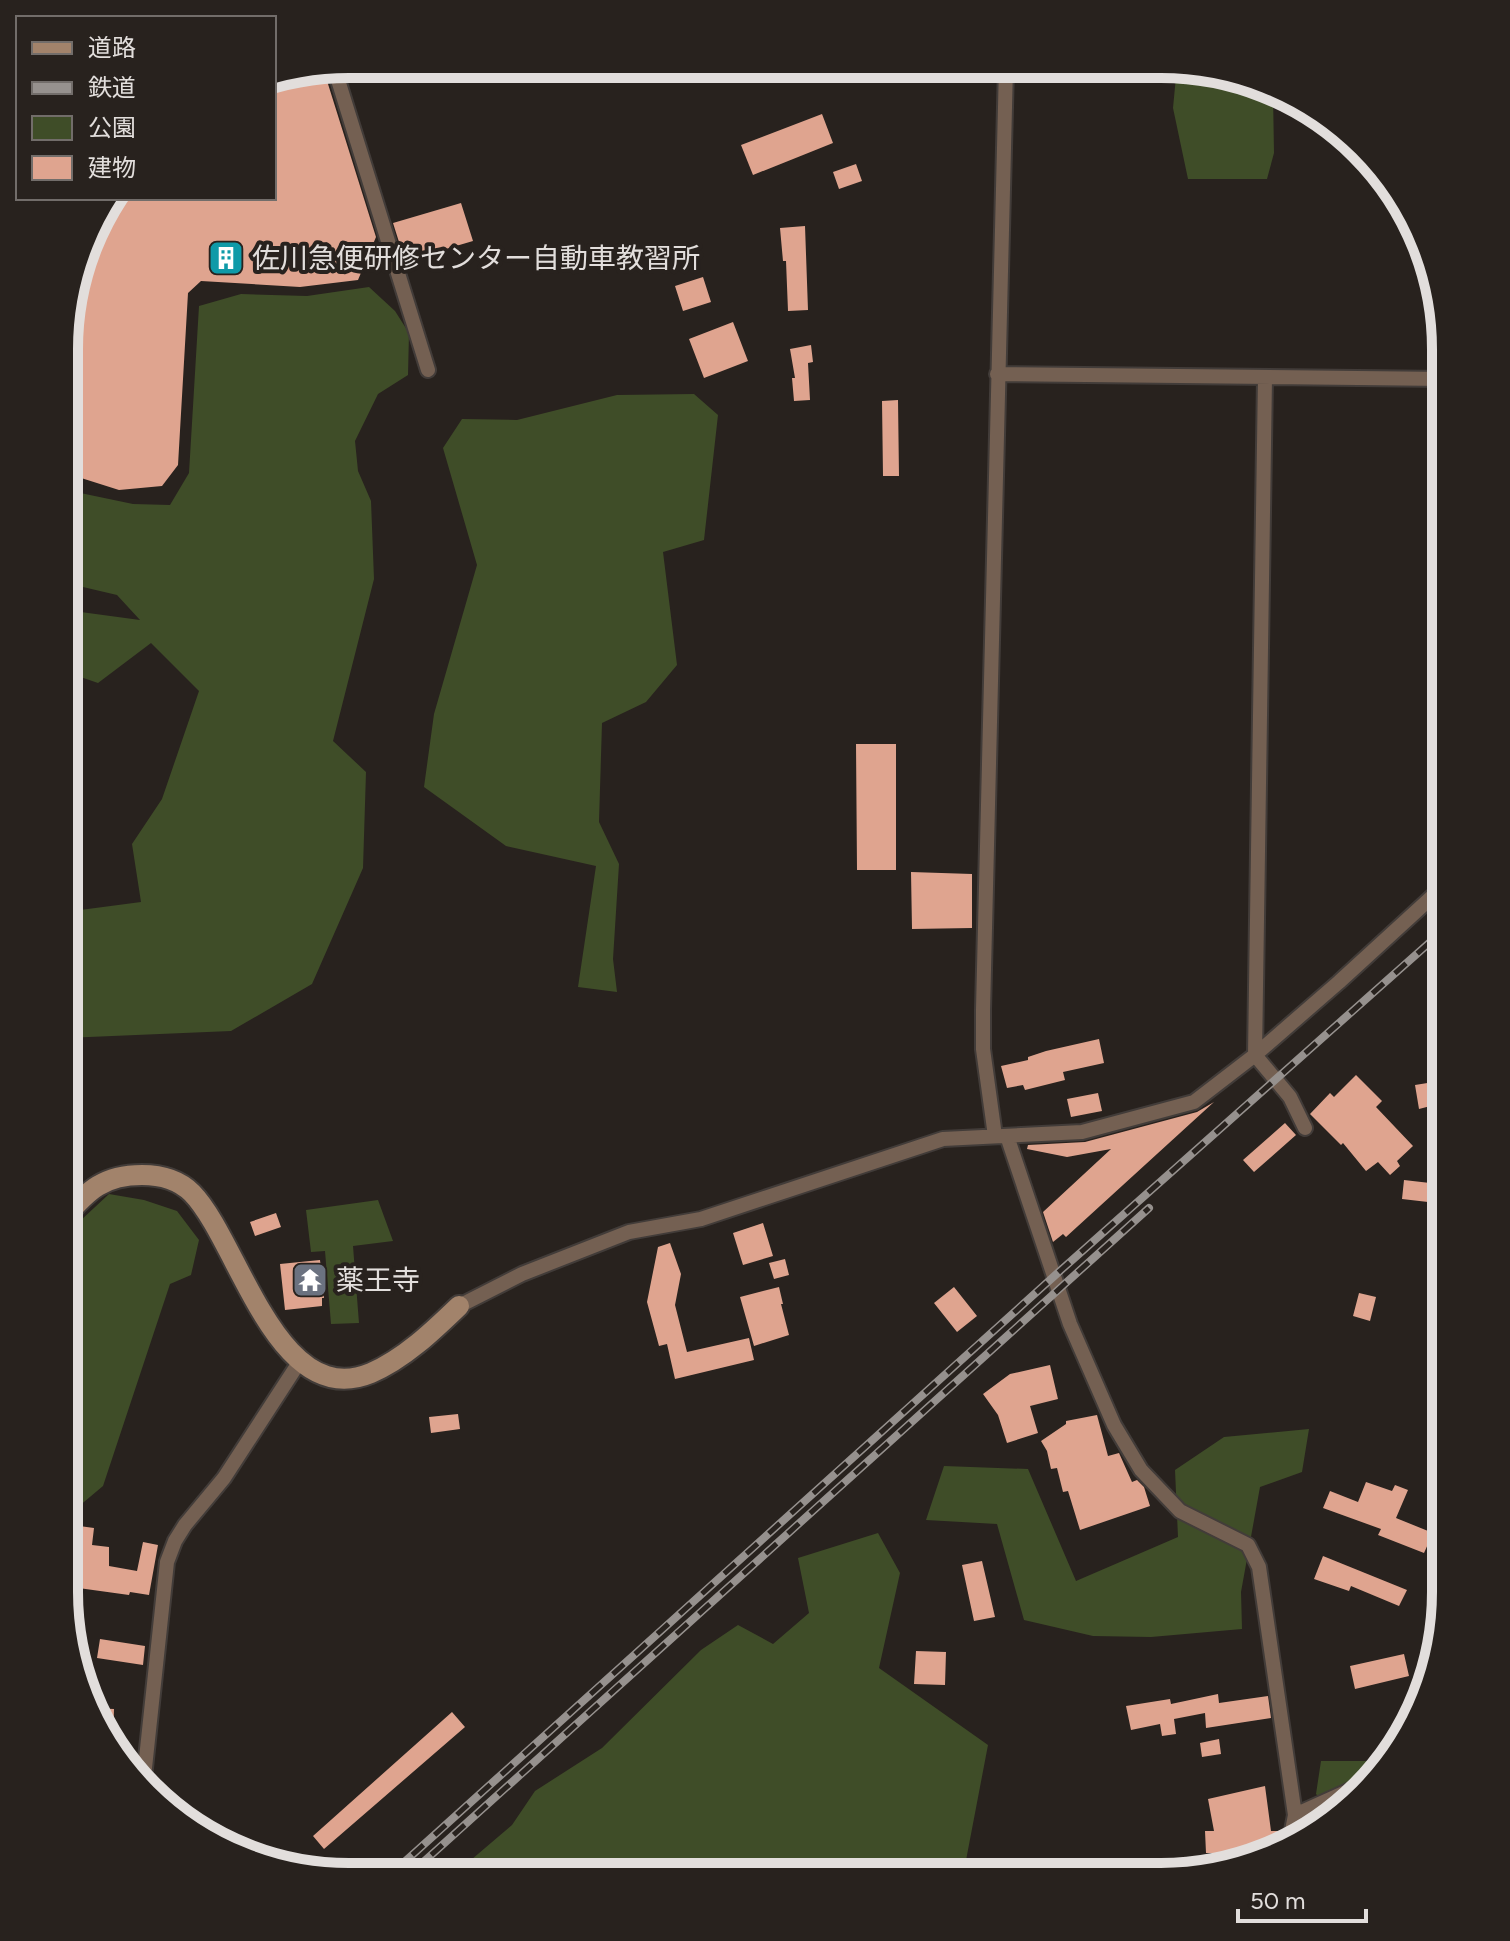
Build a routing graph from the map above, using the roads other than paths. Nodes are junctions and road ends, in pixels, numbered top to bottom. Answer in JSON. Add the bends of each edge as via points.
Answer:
{"nodes":[{"id":1,"x":1006,"y":78,"type":"edge"},
{"id":2,"x":338,"y":79,"type":"edge"},
{"id":3,"x":428,"y":370,"type":"dead end"},
{"id":4,"x":997,"y":374,"type":"junction"},
{"id":5,"x":1265,"y":377,"type":"junction"},
{"id":6,"x":1432,"y":379,"type":"edge"},
{"id":7,"x":1432,"y":897,"type":"edge"},
{"id":8,"x":1255,"y":1055,"type":"junction"},
{"id":9,"x":1305,"y":1128,"type":"dead end"},
{"id":10,"x":1001,"y":1136,"type":"junction"},
{"id":11,"x":78,"y":1202,"type":"edge"},
{"id":12,"x":459,"y":1306,"type":"joint"},
{"id":13,"x":300,"y":1361,"type":"junction"},
{"id":14,"x":145,"y":1770,"type":"edge"},
{"id":15,"x":1341,"y":1794,"type":"edge"},
{"id":16,"x":1295,"y":1815,"type":"junction"},
{"id":17,"x":1292,"y":1829,"type":"edge"}],
"edges":[{"from":1,"to":4,"type":"street"},
{"from":2,"to":3,"type":"street"},
{"from":4,"to":5,"type":"street"},
{"from":4,"to":10,"type":"street","via":[[983,1049]]},
{"from":5,"to":6,"type":"street"},
{"from":5,"to":8,"type":"street"},
{"from":7,"to":8,"type":"street"},
{"from":8,"to":9,"type":"street","via":[[1290,1097]]},
{"from":8,"to":10,"type":"street","via":[[1194,1102],[1082,1132]]},
{"from":10,"to":12,"type":"street","via":[[943,1139],[701,1219],[629,1232],[522,1274]]},
{"from":10,"to":16,"type":"street","via":[[1070,1324],[1114,1425],[1141,1470],[1180,1511],[1248,1545],[1259,1567]]},
{"from":11,"to":13,"type":"street","via":[[104,1181],[129,1175],[176,1181],[210,1219],[278,1339]]},
{"from":12,"to":13,"type":"street","via":[[371,1373],[335,1376]]},
{"from":13,"to":14,"type":"street","via":[[224,1478],[175,1541],[167,1562]]},
{"from":15,"to":16,"type":"street"},
{"from":16,"to":17,"type":"street"}]}
